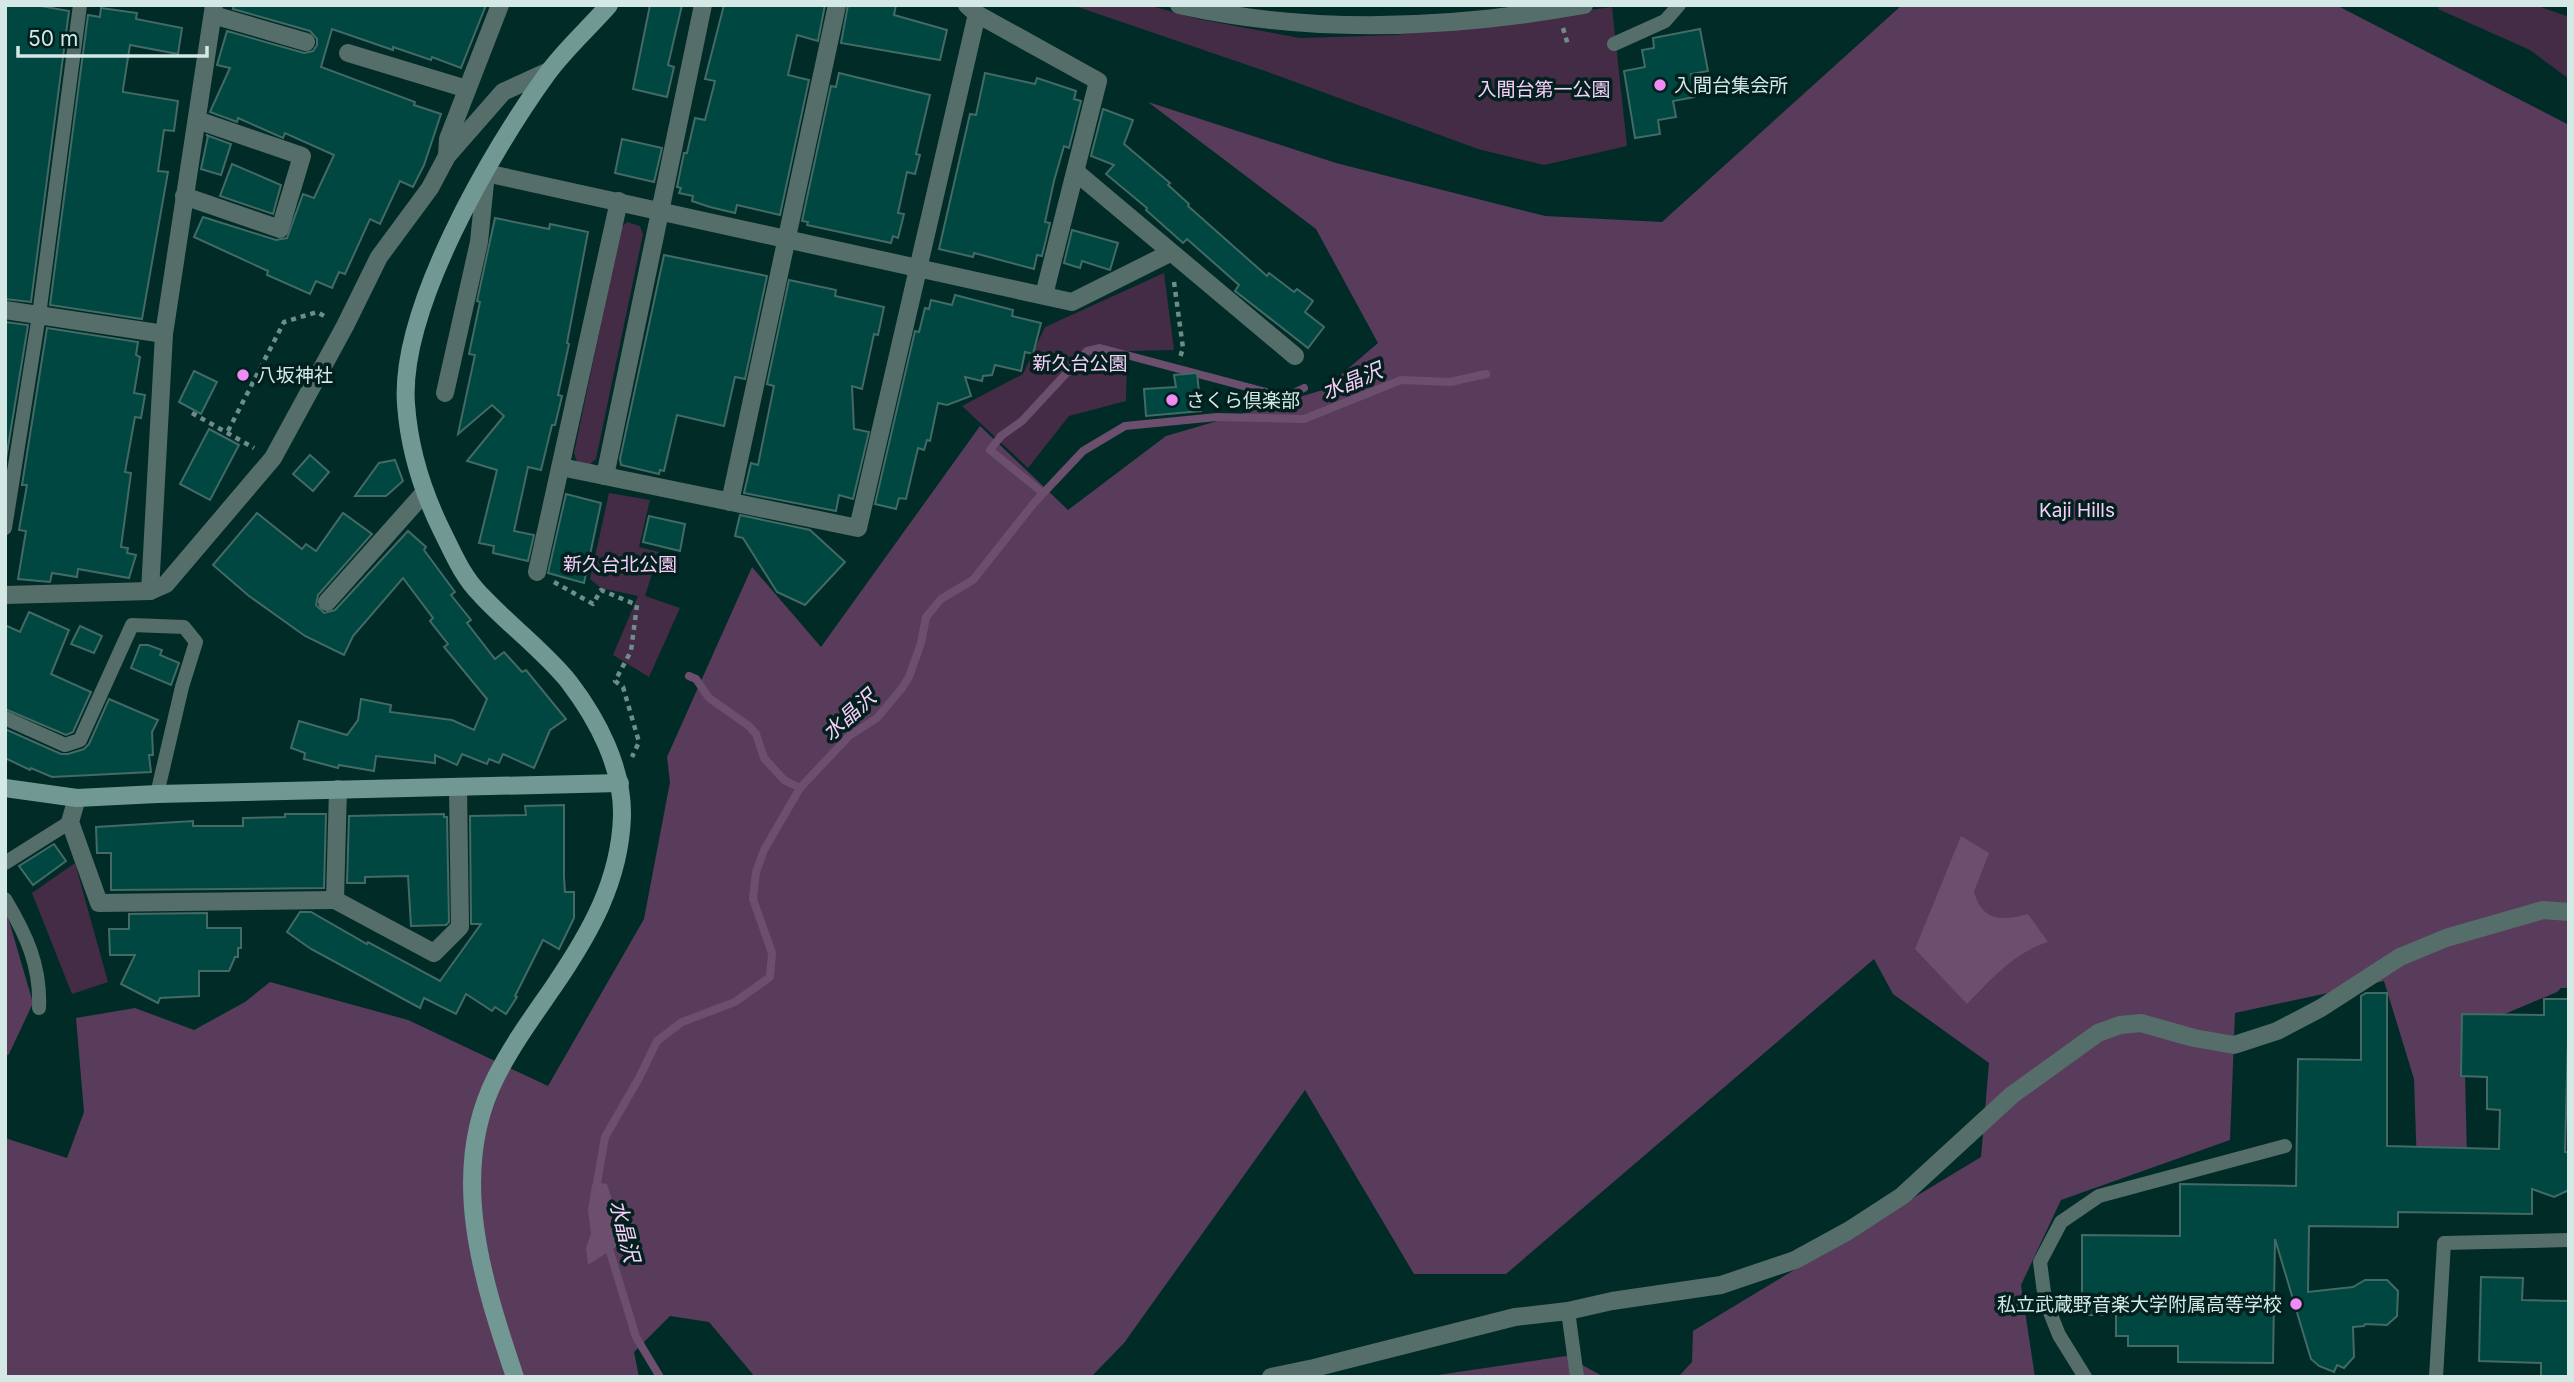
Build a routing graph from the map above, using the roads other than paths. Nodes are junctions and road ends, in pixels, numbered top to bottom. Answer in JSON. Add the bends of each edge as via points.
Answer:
{"nodes":[{"id":1,"x":80,"y":5,"type":"edge"},
{"id":2,"x":500,"y":5,"type":"edge"},
{"id":3,"x":609,"y":5,"type":"edge"},
{"id":4,"x":703,"y":5,"type":"edge"},
{"id":5,"x":837,"y":5,"type":"edge"},
{"id":6,"x":1179,"y":5,"type":"edge"},
{"id":7,"x":1584,"y":5,"type":"edge"},
{"id":8,"x":1679,"y":5,"type":"edge"},
{"id":9,"x":213,"y":10,"type":"edge"},
{"id":10,"x":972,"y":10,"type":"edge"},
{"id":11,"x":1279,"y":14,"type":"edge"},
{"id":12,"x":306,"y":41,"type":"dead end"},
{"id":13,"x":1614,"y":44,"type":"dead end"},
{"id":14,"x":348,"y":53,"type":"dead end"},
{"id":15,"x":549,"y":71,"type":"junction"},
{"id":16,"x":467,"y":89,"type":"junction"},
{"id":17,"x":197,"y":120,"type":"junction"},
{"id":18,"x":447,"y":156,"type":"junction"},
{"id":19,"x":485,"y":173,"type":"junction"},
{"id":20,"x":1077,"y":173,"type":"junction"},
{"id":21,"x":184,"y":195,"type":"junction"},
{"id":22,"x":618,"y":201,"type":"junction"},
{"id":23,"x":659,"y":210,"type":"junction"},
{"id":24,"x":788,"y":239,"type":"junction"},
{"id":25,"x":1170,"y":253,"type":"junction"},
{"id":26,"x":918,"y":266,"type":"junction"},
{"id":27,"x":1044,"y":295,"type":"junction"},
{"id":28,"x":5,"y":310,"type":"edge"},
{"id":29,"x":39,"y":315,"type":"junction"},
{"id":30,"x":164,"y":334,"type":"junction"},
{"id":31,"x":1295,"y":356,"type":"dead end"},
{"id":32,"x":445,"y":393,"type":"dead end"},
{"id":33,"x":561,"y":467,"type":"junction"},
{"id":34,"x":605,"y":476,"type":"junction"},
{"id":35,"x":424,"y":492,"type":"junction"},
{"id":36,"x":730,"y":502,"type":"junction"},
{"id":37,"x":5,"y":528,"type":"edge"},
{"id":38,"x":537,"y":572,"type":"road end"},
{"id":39,"x":150,"y":591,"type":"junction"},
{"id":40,"x":5,"y":595,"type":"edge"},
{"id":41,"x":327,"y":602,"type":"dead end"},
{"id":42,"x":5,"y":718,"type":"edge"},
{"id":43,"x":620,"y":783,"type":"junction"},
{"id":44,"x":5,"y":788,"type":"edge"},
{"id":45,"x":458,"y":788,"type":"junction"},
{"id":46,"x":338,"y":789,"type":"junction"},
{"id":47,"x":158,"y":794,"type":"junction"},
{"id":48,"x":77,"y":798,"type":"junction"},
{"id":49,"x":70,"y":822,"type":"junction"},
{"id":50,"x":5,"y":863,"type":"edge"},
{"id":51,"x":5,"y":899,"type":"edge"},
{"id":52,"x":335,"y":900,"type":"junction"},
{"id":53,"x":2569,"y":912,"type":"edge"},
{"id":54,"x":39,"y":1008,"type":"dead end"},
{"id":55,"x":2285,"y":1146,"type":"dead end"},
{"id":56,"x":2569,"y":1240,"type":"edge"},
{"id":57,"x":1568,"y":1311,"type":"junction"},
{"id":58,"x":515,"y":1377,"type":"edge"},
{"id":59,"x":1271,"y":1377,"type":"edge"},
{"id":60,"x":1577,"y":1377,"type":"edge"},
{"id":61,"x":2085,"y":1377,"type":"edge"},
{"id":62,"x":2436,"y":1377,"type":"edge"}],
"edges":[{"from":1,"to":29,"type":"lane"},
{"from":2,"to":16,"type":"street"},
{"from":3,"to":15,"type":"street"},
{"from":4,"to":23,"type":"street"},
{"from":5,"to":24,"type":"street"},
{"from":6,"to":11,"type":"street","via":[[1234,17]]},
{"from":7,"to":11,"type":"street","via":[[1406,26]]},
{"from":8,"to":13,"type":"lane","via":[[1665,21]]},
{"from":9,"to":12,"type":"street"},
{"from":9,"to":17,"type":"street"},
{"from":10,"to":20,"type":"street","via":[[1098,81]]},
{"from":10,"to":26,"type":"street"},
{"from":14,"to":16,"type":"street"},
{"from":15,"to":18,"type":"street","via":[[503,92]]},
{"from":15,"to":19,"type":"street"},
{"from":16,"to":18,"type":"street","via":[[448,139]]},
{"from":17,"to":21,"type":"street"},
{"from":17,"to":21,"type":"street","via":[[302,156],[280,229]]},
{"from":18,"to":39,"type":"street","via":[[379,257],[273,458],[166,584]]},
{"from":19,"to":22,"type":"street"},
{"from":19,"to":32,"type":"street","via":[[478,242]]},
{"from":19,"to":35,"type":"street","via":[[454,230],[408,356],[406,404]]},
{"from":20,"to":25,"type":"street"},
{"from":20,"to":27,"type":"street"},
{"from":21,"to":30,"type":"street"},
{"from":22,"to":23,"type":"street"},
{"from":22,"to":33,"type":"street"},
{"from":23,"to":24,"type":"street"},
{"from":23,"to":34,"type":"street"},
{"from":24,"to":26,"type":"street"},
{"from":24,"to":36,"type":"street"},
{"from":25,"to":27,"type":"street","via":[[1072,302]]},
{"from":25,"to":31,"type":"street"},
{"from":26,"to":27,"type":"street"},
{"from":26,"to":36,"type":"street","via":[[858,528]]},
{"from":28,"to":29,"type":"street"},
{"from":29,"to":30,"type":"street"},
{"from":29,"to":37,"type":"lane"},
{"from":30,"to":39,"type":"street"},
{"from":33,"to":34,"type":"street"},
{"from":33,"to":38,"type":"street"},
{"from":34,"to":36,"type":"street"},
{"from":35,"to":41,"type":"street"},
{"from":35,"to":43,"type":"street","via":[[467,579],[568,681],[605,740]]},
{"from":39,"to":40,"type":"street"},
{"from":42,"to":47,"type":"lane","via":[[65,745],[80,740],[132,625],[184,627],[196,642]]},
{"from":43,"to":45,"type":"street"},
{"from":43,"to":58,"type":"street","via":[[620,843],[614,874],[581,946],[495,1079],[474,1150],[473,1224],[481,1269]]},
{"from":44,"to":48,"type":"street"},
{"from":45,"to":46,"type":"street"},
{"from":45,"to":52,"type":"street","via":[[460,927],[434,953]]},
{"from":46,"to":47,"type":"street"},
{"from":46,"to":52,"type":"street"},
{"from":47,"to":48,"type":"street"},
{"from":48,"to":49,"type":"street"},
{"from":49,"to":50,"type":"lane"},
{"from":49,"to":52,"type":"street","via":[[99,903]]},
{"from":51,"to":54,"type":"lane","via":[[32,949]]},
{"from":53,"to":57,"type":"street","via":[[2543,910],[2446,938],[2400,957],[2277,1031],[2234,1045],[2141,1023],[2098,1033],[2012,1095],[1902,1196],[1795,1260],[1721,1285]]},
{"from":55,"to":61,"type":"lane","via":[[2099,1196],[2060,1222],[2040,1262],[2045,1300],[2059,1335]]},
{"from":56,"to":62,"type":"lane","via":[[2444,1243]]},
{"from":57,"to":59,"type":"street","via":[[1503,1319]]},
{"from":57,"to":60,"type":"lane"}]}
